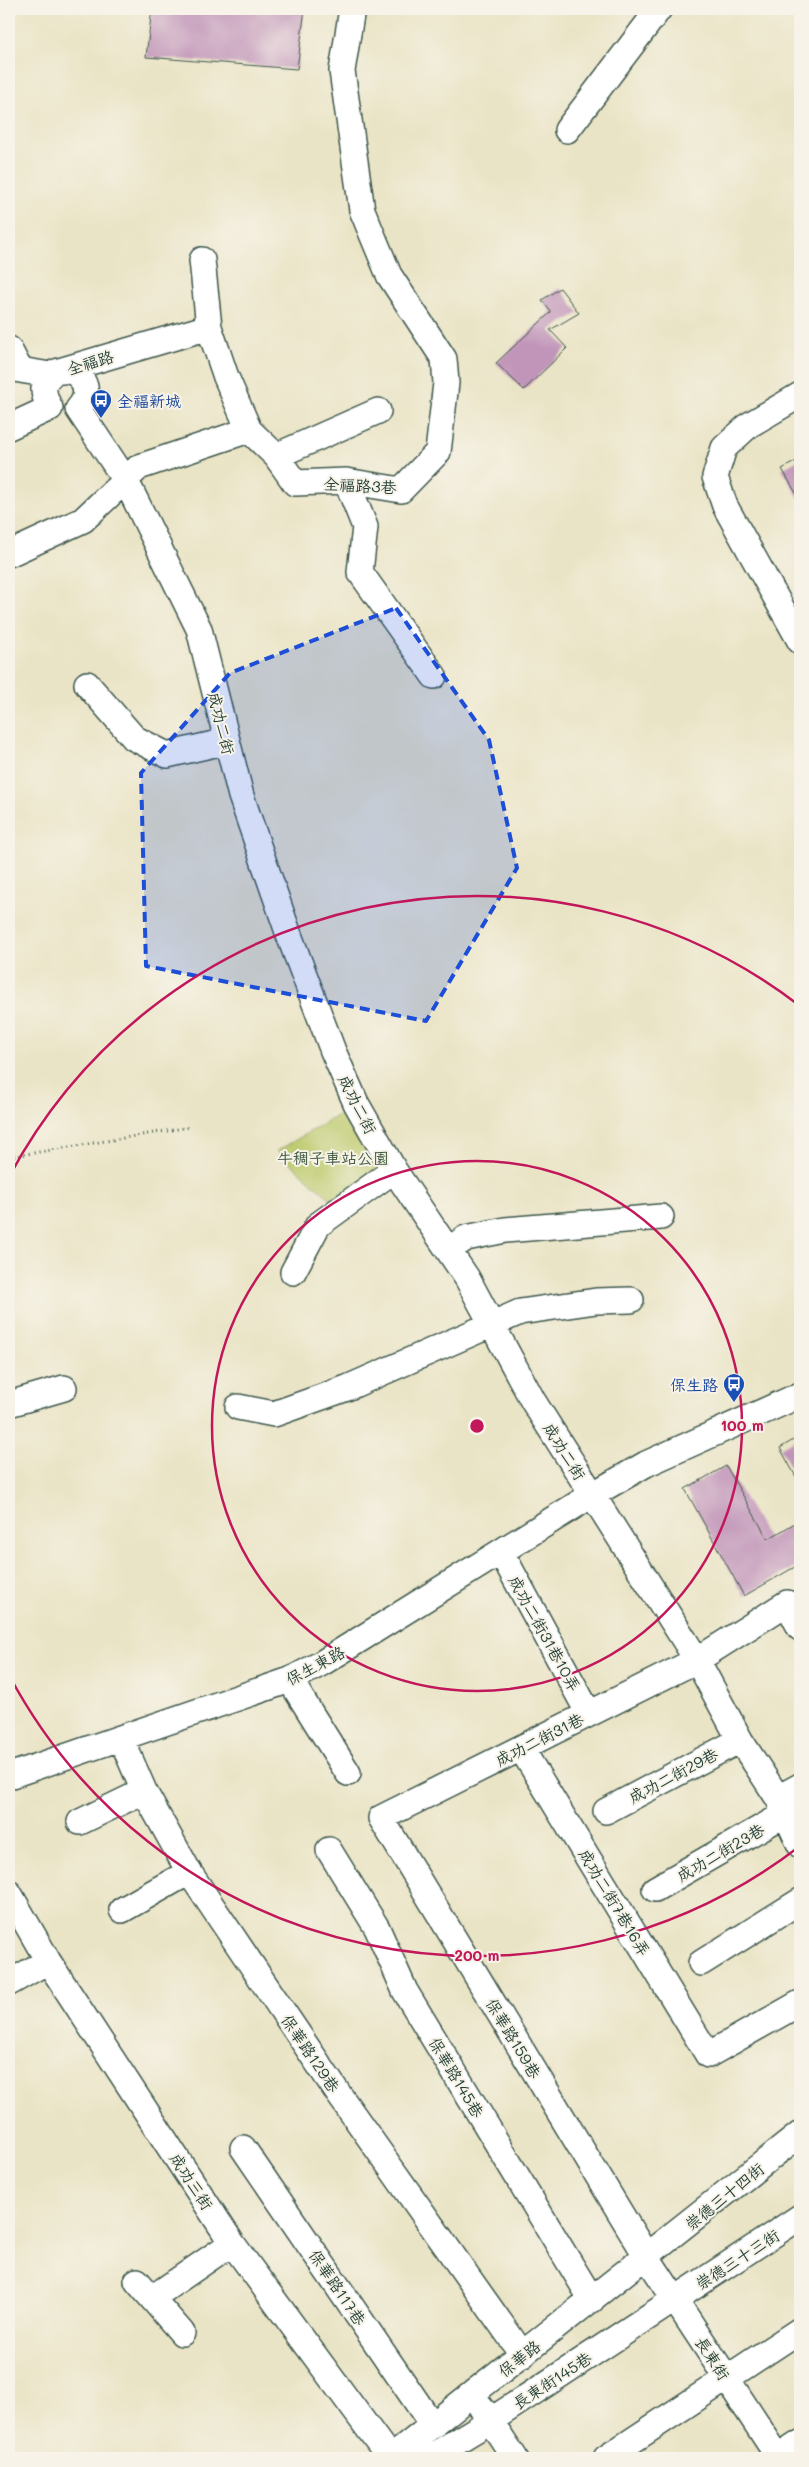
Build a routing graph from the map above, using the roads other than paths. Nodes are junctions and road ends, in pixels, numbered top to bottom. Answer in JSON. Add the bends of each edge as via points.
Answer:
{"nodes":[{"id":1,"x":352,"y":9,"type":"edge"},
{"id":2,"x":659,"y":9,"type":"edge"},
{"id":3,"x":567,"y":130,"type":"dead end"},
{"id":4,"x":202,"y":260,"type":"dead end"},
{"id":5,"x":209,"y":327,"type":"junction"},
{"id":6,"x":9,"y":349,"type":"edge"},
{"id":7,"x":53,"y":374,"type":"junction"},
{"id":8,"x":800,"y":395,"type":"edge"},
{"id":9,"x":82,"y":400,"type":"junction"},
{"id":10,"x":50,"y":408,"type":"junction"},
{"id":11,"x":378,"y":411,"type":"dead end"},
{"id":12,"x":9,"y":427,"type":"edge"},
{"id":13,"x":249,"y":430,"type":"junction"},
{"id":14,"x":276,"y":456,"type":"junction"},
{"id":15,"x":126,"y":481,"type":"junction"},
{"id":16,"x":348,"y":482,"type":"junction"},
{"id":17,"x":9,"y":554,"type":"edge"},
{"id":18,"x":800,"y":641,"type":"edge"},
{"id":19,"x":434,"y":676,"type":"dead end"},
{"id":20,"x":87,"y":684,"type":"dead end"},
{"id":21,"x":227,"y":741,"type":"junction"},
{"id":22,"x":394,"y":1170,"type":"junction"},
{"id":23,"x":661,"y":1217,"type":"dead end"},
{"id":24,"x":448,"y":1250,"type":"junction"},
{"id":25,"x":294,"y":1272,"type":"dead end"},
{"id":26,"x":631,"y":1300,"type":"dead end"},
{"id":27,"x":491,"y":1324,"type":"junction"},
{"id":28,"x":64,"y":1388,"type":"dead end"},
{"id":29,"x":800,"y":1395,"type":"edge"},
{"id":30,"x":9,"y":1404,"type":"edge"},
{"id":31,"x":238,"y":1407,"type":"dead end"},
{"id":32,"x":592,"y":1495,"type":"junction"},
{"id":33,"x":501,"y":1552,"type":"junction"},
{"id":34,"x":800,"y":1628,"type":"edge"},
{"id":35,"x":697,"y":1660,"type":"junction"},
{"id":36,"x":290,"y":1680,"type":"junction"},
{"id":37,"x":589,"y":1714,"type":"junction"},
{"id":38,"x":121,"y":1738,"type":"junction"},
{"id":39,"x":740,"y":1740,"type":"junction"},
{"id":40,"x":521,"y":1748,"type":"junction"},
{"id":41,"x":348,"y":1773,"type":"dead end"},
{"id":42,"x":9,"y":1776,"type":"edge"},
{"id":43,"x":800,"y":1786,"type":"edge"},
{"id":44,"x":144,"y":1791,"type":"junction"},
{"id":45,"x":781,"y":1806,"type":"junction"},
{"id":46,"x":606,"y":1811,"type":"dead end"},
{"id":47,"x":380,"y":1818,"type":"joint"},
{"id":48,"x":80,"y":1822,"type":"dead end"},
{"id":49,"x":800,"y":1845,"type":"edge"},
{"id":50,"x":329,"y":1850,"type":"dead end"},
{"id":51,"x":189,"y":1872,"type":"junction"},
{"id":52,"x":655,"y":1889,"type":"dead end"},
{"id":53,"x":9,"y":1893,"type":"edge"},
{"id":54,"x":800,"y":1902,"type":"edge"},
{"id":55,"x":122,"y":1910,"type":"dead end"},
{"id":56,"x":48,"y":1961,"type":"junction"},
{"id":57,"x":701,"y":1963,"type":"dead end"},
{"id":58,"x":9,"y":1983,"type":"edge"},
{"id":59,"x":800,"y":2002,"type":"edge"},
{"id":60,"x":800,"y":2134,"type":"edge"},
{"id":61,"x":243,"y":2148,"type":"dead end"},
{"id":62,"x":800,"y":2218,"type":"edge"},
{"id":63,"x":232,"y":2243,"type":"junction"},
{"id":64,"x":647,"y":2257,"type":"junction"},
{"id":65,"x":592,"y":2300,"type":"junction"},
{"id":66,"x":675,"y":2300,"type":"junction"},
{"id":67,"x":800,"y":2330,"type":"edge"},
{"id":68,"x":182,"y":2333,"type":"dead end"},
{"id":69,"x":523,"y":2355,"type":"junction"},
{"id":70,"x":726,"y":2379,"type":"junction"},
{"id":71,"x":473,"y":2394,"type":"junction"},
{"id":72,"x":490,"y":2421,"type":"junction"},
{"id":73,"x":433,"y":2426,"type":"junction"},
{"id":74,"x":800,"y":2443,"type":"edge"},
{"id":75,"x":390,"y":2458,"type":"edge"},
{"id":76,"x":429,"y":2458,"type":"edge"},
{"id":77,"x":515,"y":2458,"type":"edge"},
{"id":78,"x":606,"y":2458,"type":"edge"},
{"id":79,"x":778,"y":2458,"type":"edge"}],
"edges":[{"from":1,"to":16,"type":"street","name":"全福路3巷","via":[[342,71],[362,210],[389,275],[444,359],[446,383],[438,452],[401,490]]},
{"from":2,"to":3,"type":"street"},
{"from":4,"to":5,"type":"street","name":"全福路3巷"},
{"from":5,"to":7,"type":"street","name":"全福路"},
{"from":5,"to":13,"type":"street","name":"全福路3巷"},
{"from":6,"to":7,"type":"street","via":[[20,370]]},
{"from":7,"to":9,"type":"street","via":[[70,370],[76,373],[85,384]]},
{"from":7,"to":10,"type":"street","name":"全福路","via":[[43,388]]},
{"from":8,"to":18,"type":"street","via":[[749,425],[724,448],[715,476],[725,506]]},
{"from":9,"to":10,"type":"street","via":[[64,413]]},
{"from":9,"to":15,"type":"street","name":"成功二街"},
{"from":10,"to":12,"type":"street"},
{"from":11,"to":14,"type":"street"},
{"from":13,"to":14,"type":"street","name":"全福路3巷"},
{"from":13,"to":15,"type":"street","via":[[139,467]]},
{"from":14,"to":16,"type":"street","name":"全福路3巷","via":[[295,483]]},
{"from":15,"to":17,"type":"street","via":[[83,520]]},
{"from":15,"to":21,"type":"street","name":"成功二街","via":[[199,629]]},
{"from":16,"to":19,"type":"street","via":[[365,527],[360,572]]},
{"from":20,"to":21,"type":"street","via":[[134,738],[167,755]]},
{"from":21,"to":22,"type":"street","name":"成功二街","via":[[241,796],[333,1051],[356,1104]]},
{"from":22,"to":24,"type":"street","name":"成功二街"},
{"from":22,"to":25,"type":"street","via":[[318,1225]]},
{"from":23,"to":24,"type":"street","via":[[505,1230],[466,1238]]},
{"from":24,"to":27,"type":"street","name":"成功二街"},
{"from":26,"to":27,"type":"street","via":[[596,1301],[520,1312]]},
{"from":27,"to":31,"type":"street","via":[[347,1388],[274,1414]]},
{"from":27,"to":32,"type":"street","name":"成功二街","via":[[533,1401]]},
{"from":28,"to":30,"type":"street"},
{"from":29,"to":32,"type":"street","via":[[646,1464]]},
{"from":32,"to":33,"type":"street","name":"保生東路"},
{"from":32,"to":35,"type":"street","name":"成功二街"},
{"from":33,"to":36,"type":"street","name":"保生東路"},
{"from":33,"to":37,"type":"street","name":"成功二街31巷10弄"},
{"from":34,"to":35,"type":"street","name":"成功二街31巷","via":[[787,1603]]},
{"from":35,"to":37,"type":"street","name":"成功二街31巷"},
{"from":35,"to":39,"type":"street","name":"成功二街"},
{"from":36,"to":38,"type":"street","name":"保生東路"},
{"from":36,"to":41,"type":"street"},
{"from":37,"to":40,"type":"street","name":"成功二街31巷"},
{"from":38,"to":42,"type":"street","name":"保生東路"},
{"from":38,"to":44,"type":"street","name":"保華路129巷"},
{"from":39,"to":45,"type":"street","name":"成功二街"},
{"from":39,"to":46,"type":"street","name":"成功二街29巷"},
{"from":40,"to":47,"type":"street","name":"成功二街31巷"},
{"from":40,"to":59,"type":"street","name":"成功二街7巷16弄","via":[[708,2056]]},
{"from":43,"to":45,"type":"street","name":"成功二街23巷"},
{"from":44,"to":48,"type":"street"},
{"from":44,"to":51,"type":"street","name":"保華路129巷"},
{"from":45,"to":49,"type":"street","name":"成功二街"},
{"from":45,"to":52,"type":"street","name":"成功二街23巷"},
{"from":47,"to":64,"type":"street","name":"保華路159巷"},
{"from":50,"to":65,"type":"street","name":"保華路145巷","via":[[377,1928],[405,1991]]},
{"from":51,"to":55,"type":"street"},
{"from":51,"to":69,"type":"street","name":"保華路129巷","via":[[340,2096]]},
{"from":53,"to":56,"type":"street","name":"成功三街"},
{"from":54,"to":57,"type":"street"},
{"from":56,"to":58,"type":"street"},
{"from":56,"to":63,"type":"street","name":"成功三街"},
{"from":60,"to":64,"type":"street","name":"崇德三十四街"},
{"from":61,"to":73,"type":"street","name":"保華路117巷"},
{"from":62,"to":66,"type":"street","name":"崇德三十三街"},
{"from":63,"to":68,"type":"street","via":[[144,2290]]},
{"from":63,"to":75,"type":"street","name":"成功三街"},
{"from":64,"to":65,"type":"street","name":"保華路"},
{"from":64,"to":66,"type":"street","name":"長東街"},
{"from":65,"to":69,"type":"street","name":"保華路"},
{"from":66,"to":70,"type":"street","name":"長東街"},
{"from":66,"to":72,"type":"street","name":"長東街145巷"},
{"from":67,"to":70,"type":"street"},
{"from":69,"to":71,"type":"street","name":"保華路"},
{"from":70,"to":78,"type":"street"},
{"from":70,"to":79,"type":"street","name":"長東街"},
{"from":71,"to":72,"type":"street"},
{"from":71,"to":73,"type":"street","name":"保華路"},
{"from":72,"to":76,"type":"street","name":"長東街145巷"},
{"from":72,"to":77,"type":"street"},
{"from":73,"to":75,"type":"street","name":"保華路"},
{"from":74,"to":79,"type":"street"}]}
